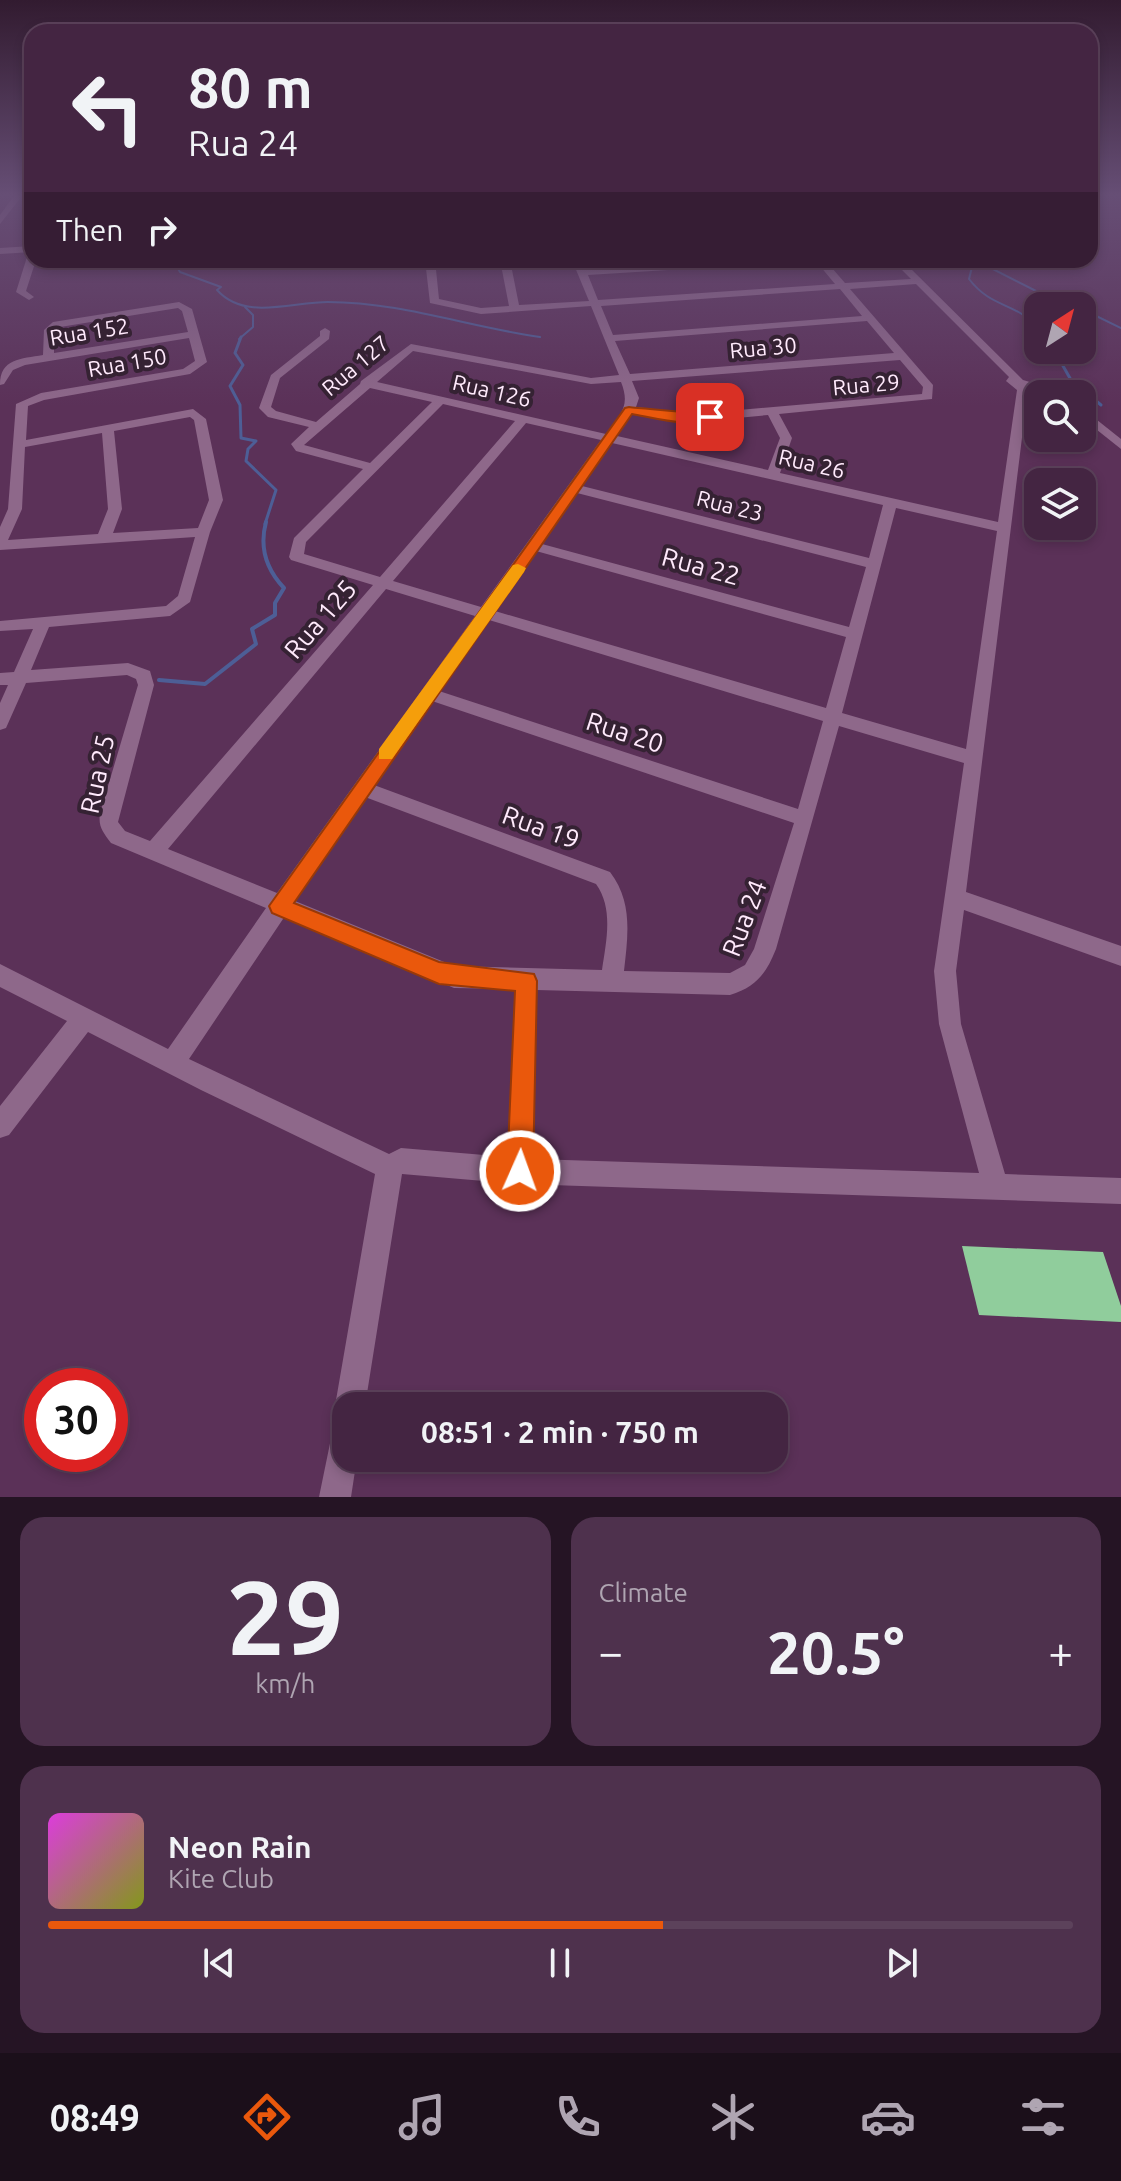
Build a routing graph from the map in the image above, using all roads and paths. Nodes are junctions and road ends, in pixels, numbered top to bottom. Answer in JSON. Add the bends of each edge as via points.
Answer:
{"nodes":[{"id":1,"x":29,"y":268,"type":"edge"},
{"id":2,"x":431,"y":268,"type":"edge"},
{"id":3,"x":506,"y":268,"type":"edge"},
{"id":4,"x":580,"y":268,"type":"edge"},
{"id":5,"x":827,"y":268,"type":"edge"},
{"id":6,"x":899,"y":268,"type":"edge"},
{"id":7,"x":904,"y":268,"type":"edge"},
{"id":8,"x":915,"y":281,"type":"junction"},
{"id":9,"x":843,"y":287,"type":"junction"},
{"id":10,"x":29,"y":297,"type":"dead end"},
{"id":11,"x":594,"y":303,"type":"junction"},
{"id":12,"x":514,"y":308,"type":"junction"},
{"id":13,"x":872,"y":318,"type":"junction"},
{"id":14,"x":325,"y":331,"type":"dead end"},
{"id":15,"x":194,"y":334,"type":"junction"},
{"id":16,"x":609,"y":338,"type":"junction"},
{"id":17,"x":903,"y":356,"type":"junction"},
{"id":18,"x":49,"y":358,"type":"junction"},
{"id":19,"x":626,"y":378,"type":"junction"},
{"id":20,"x":0,"y":382,"type":"edge"},
{"id":21,"x":1016,"y":382,"type":"junction"},
{"id":22,"x":365,"y":383,"type":"junction"},
{"id":23,"x":1024,"y":384,"type":"edge"},
{"id":24,"x":441,"y":399,"type":"junction"},
{"id":25,"x":1023,"y":399,"type":"joint"},
{"id":26,"x":629,"y":410,"type":"junction"},
{"id":27,"x":772,"y":412,"type":"junction"},
{"id":28,"x":1017,"y":414,"type":"junction"},
{"id":29,"x":1024,"y":415,"type":"edge"},
{"id":30,"x":524,"y":418,"type":"junction"},
{"id":31,"x":1096,"y":424,"type":"edge"},
{"id":32,"x":315,"y":425,"type":"junction"},
{"id":33,"x":108,"y":428,"type":"junction"},
{"id":34,"x":610,"y":437,"type":"junction"},
{"id":35,"x":1118,"y":442,"type":"edge"},
{"id":36,"x":18,"y":445,"type":"junction"},
{"id":37,"x":16,"y":466,"type":"junction"},
{"id":38,"x":373,"y":468,"type":"junction"},
{"id":39,"x":0,"y":469,"type":"edge"},
{"id":40,"x":773,"y":475,"type":"junction"},
{"id":41,"x":575,"y":488,"type":"junction"},
{"id":42,"x":891,"y":502,"type":"junction"},
{"id":43,"x":1004,"y":528,"type":"junction"},
{"id":44,"x":203,"y":532,"type":"junction"},
{"id":45,"x":104,"y":538,"type":"junction"},
{"id":46,"x":0,"y":544,"type":"edge"},
{"id":47,"x":534,"y":546,"type":"junction"},
{"id":48,"x":874,"y":564,"type":"junction"},
{"id":49,"x":382,"y":584,"type":"junction"},
{"id":50,"x":485,"y":614,"type":"junction"},
{"id":51,"x":43,"y":623,"type":"junction"},
{"id":52,"x":0,"y":626,"type":"edge"},
{"id":53,"x":855,"y":634,"type":"junction"},
{"id":54,"x":9,"y":678,"type":"edge"},
{"id":55,"x":429,"y":694,"type":"junction"},
{"id":56,"x":833,"y":716,"type":"junction"},
{"id":57,"x":0,"y":723,"type":"edge"},
{"id":58,"x":971,"y":758,"type":"junction"},
{"id":59,"x":361,"y":788,"type":"junction"},
{"id":60,"x":805,"y":819,"type":"junction"},
{"id":61,"x":153,"y":852,"type":"junction"},
{"id":62,"x":954,"y":897,"type":"junction"},
{"id":63,"x":279,"y":906,"type":"junction"},
{"id":64,"x":1121,"y":956,"type":"edge"},
{"id":65,"x":0,"y":975,"type":"edge"},
{"id":66,"x":526,"y":981,"type":"junction"},
{"id":67,"x":612,"y":981,"type":"junction"},
{"id":68,"x":84,"y":1018,"type":"junction"},
{"id":69,"x":172,"y":1063,"type":"junction"},
{"id":70,"x":0,"y":1126,"type":"edge"},
{"id":71,"x":389,"y":1167,"type":"junction"},
{"id":72,"x":520,"y":1171,"type":"junction"},
{"id":73,"x":996,"y":1187,"type":"junction"},
{"id":74,"x":1121,"y":1191,"type":"edge"},
{"id":75,"x":352,"y":1392,"type":"edge"},
{"id":76,"x":339,"y":1472,"type":"edge"},
{"id":77,"x":335,"y":1497,"type":"edge"}],
"edges":[{"from":1,"to":10,"type":"street","via":[[21,292]]},
{"from":2,"to":12,"type":"street","via":[[434,301],[475,310]]},
{"from":3,"to":12,"type":"street"},
{"from":4,"to":11,"type":"street"},
{"from":5,"to":9,"type":"street","name":"Rua 29"},
{"from":6,"to":8,"type":"street"},
{"from":7,"to":8,"type":"street"},
{"from":8,"to":9,"type":"street"},
{"from":8,"to":21,"type":"street"},
{"from":9,"to":11,"type":"street"},
{"from":9,"to":13,"type":"street","name":"Rua 29"},
{"from":11,"to":12,"type":"street"},
{"from":11,"to":16,"type":"street"},
{"from":13,"to":16,"type":"street"},
{"from":13,"to":17,"type":"street","name":"Rua 29"},
{"from":14,"to":32,"type":"street","via":[[325,337],[275,377],[265,408]]},
{"from":15,"to":18,"type":"street","name":"Rua 152"},
{"from":15,"to":18,"type":"street","name":"Rua 150","via":[[187,309],[179,305],[65,322],[49,330]]},
{"from":15,"to":36,"type":"street","name":"Rua 150","via":[[201,362],[194,369],[28,400],[14,423]]},
{"from":16,"to":19,"type":"street"},
{"from":17,"to":19,"type":"street","name":"Rua 30"},
{"from":17,"to":27,"type":"street","name":"Rua 29","via":[[929,387],[928,397]]},
{"from":18,"to":20,"type":"street","name":"Rua 152","via":[[15,364]]},
{"from":19,"to":22,"type":"street","name":"Rua 127","via":[[582,381],[415,347],[404,349]]},
{"from":19,"to":26,"type":"street","via":[[633,398]]},
{"from":21,"to":23,"type":"street"},
{"from":21,"to":25,"type":"street"},
{"from":21,"to":28,"type":"street"},
{"from":22,"to":24,"type":"street","name":"Rua 126"},
{"from":22,"to":32,"type":"street","name":"Rua 127"},
{"from":24,"to":30,"type":"street","name":"Rua 126"},
{"from":24,"to":38,"type":"street"},
{"from":25,"to":28,"type":"street"},
{"from":26,"to":27,"type":"street","name":"Rua 29","via":[[689,418]]},
{"from":26,"to":34,"type":"street"},
{"from":27,"to":40,"type":"street","via":[[786,438]]},
{"from":28,"to":29,"type":"street"},
{"from":28,"to":43,"type":"street"},
{"from":30,"to":34,"type":"street","name":"Rua 126"},
{"from":30,"to":49,"type":"street","name":"Rua 125"},
{"from":31,"to":35,"type":"street"},
{"from":32,"to":38,"type":"street","name":"Rua 127","via":[[299,439],[300,448]]},
{"from":33,"to":36,"type":"street"},
{"from":33,"to":44,"type":"street","via":[[181,414],[198,416],[217,492]]},
{"from":33,"to":45,"type":"street","via":[[115,509]]},
{"from":34,"to":40,"type":"street","name":"Rua 26"},
{"from":34,"to":41,"type":"street"},
{"from":36,"to":37,"type":"street","name":"Rua 150"},
{"from":37,"to":39,"type":"street"},
{"from":37,"to":46,"type":"street","name":"Rua 150","via":[[15,509]]},
{"from":38,"to":49,"type":"street","via":[[299,541],[294,553]]},
{"from":40,"to":42,"type":"street","name":"Rua 26"},
{"from":41,"to":47,"type":"street"},
{"from":41,"to":48,"type":"street","name":"Rua 23"},
{"from":42,"to":43,"type":"street","name":"Rua 26"},
{"from":42,"to":48,"type":"street","name":"Rua 24"},
{"from":43,"to":58,"type":"street"},
{"from":44,"to":45,"type":"street"},
{"from":44,"to":51,"type":"street","via":[[185,598],[170,611]]},
{"from":45,"to":46,"type":"street"},
{"from":47,"to":50,"type":"street"},
{"from":47,"to":53,"type":"street","name":"Rua 22"},
{"from":48,"to":53,"type":"street","name":"Rua 24"},
{"from":49,"to":50,"type":"street"},
{"from":49,"to":61,"type":"street","name":"Rua 125"},
{"from":50,"to":55,"type":"street"},
{"from":50,"to":56,"type":"street"},
{"from":51,"to":52,"type":"street"},
{"from":51,"to":54,"type":"street"},
{"from":53,"to":56,"type":"street","name":"Rua 24"},
{"from":54,"to":57,"type":"street"},
{"from":54,"to":61,"type":"street","name":"Rua 25","via":[[128,669],[144,675],[146,685],[108,824],[118,837]]},
{"from":55,"to":59,"type":"street"},
{"from":55,"to":60,"type":"street","name":"Rua 20"},
{"from":56,"to":58,"type":"street"},
{"from":56,"to":60,"type":"street","name":"Rua 24"},
{"from":58,"to":62,"type":"street"},
{"from":59,"to":63,"type":"street"},
{"from":59,"to":67,"type":"street","name":"Rua 19","via":[[603,878],[617,906]]},
{"from":60,"to":67,"type":"street","name":"Rua 24","via":[[765,949],[746,980]]},
{"from":61,"to":63,"type":"street","name":"Rua 25"},
{"from":62,"to":64,"type":"street"},
{"from":62,"to":73,"type":"street","via":[[945,971],[950,1024]]},
{"from":63,"to":66,"type":"street","name":"Rua 24","via":[[439,973]]},
{"from":63,"to":69,"type":"street"},
{"from":65,"to":68,"type":"street"},
{"from":66,"to":67,"type":"street","name":"Rua 24"},
{"from":66,"to":72,"type":"street"},
{"from":68,"to":69,"type":"street"},
{"from":68,"to":70,"type":"street"},
{"from":69,"to":71,"type":"street"},
{"from":71,"to":72,"type":"street","via":[[401,1161]]},
{"from":71,"to":75,"type":"street"},
{"from":72,"to":73,"type":"street"},
{"from":73,"to":74,"type":"street"},
{"from":76,"to":77,"type":"street"}]}
